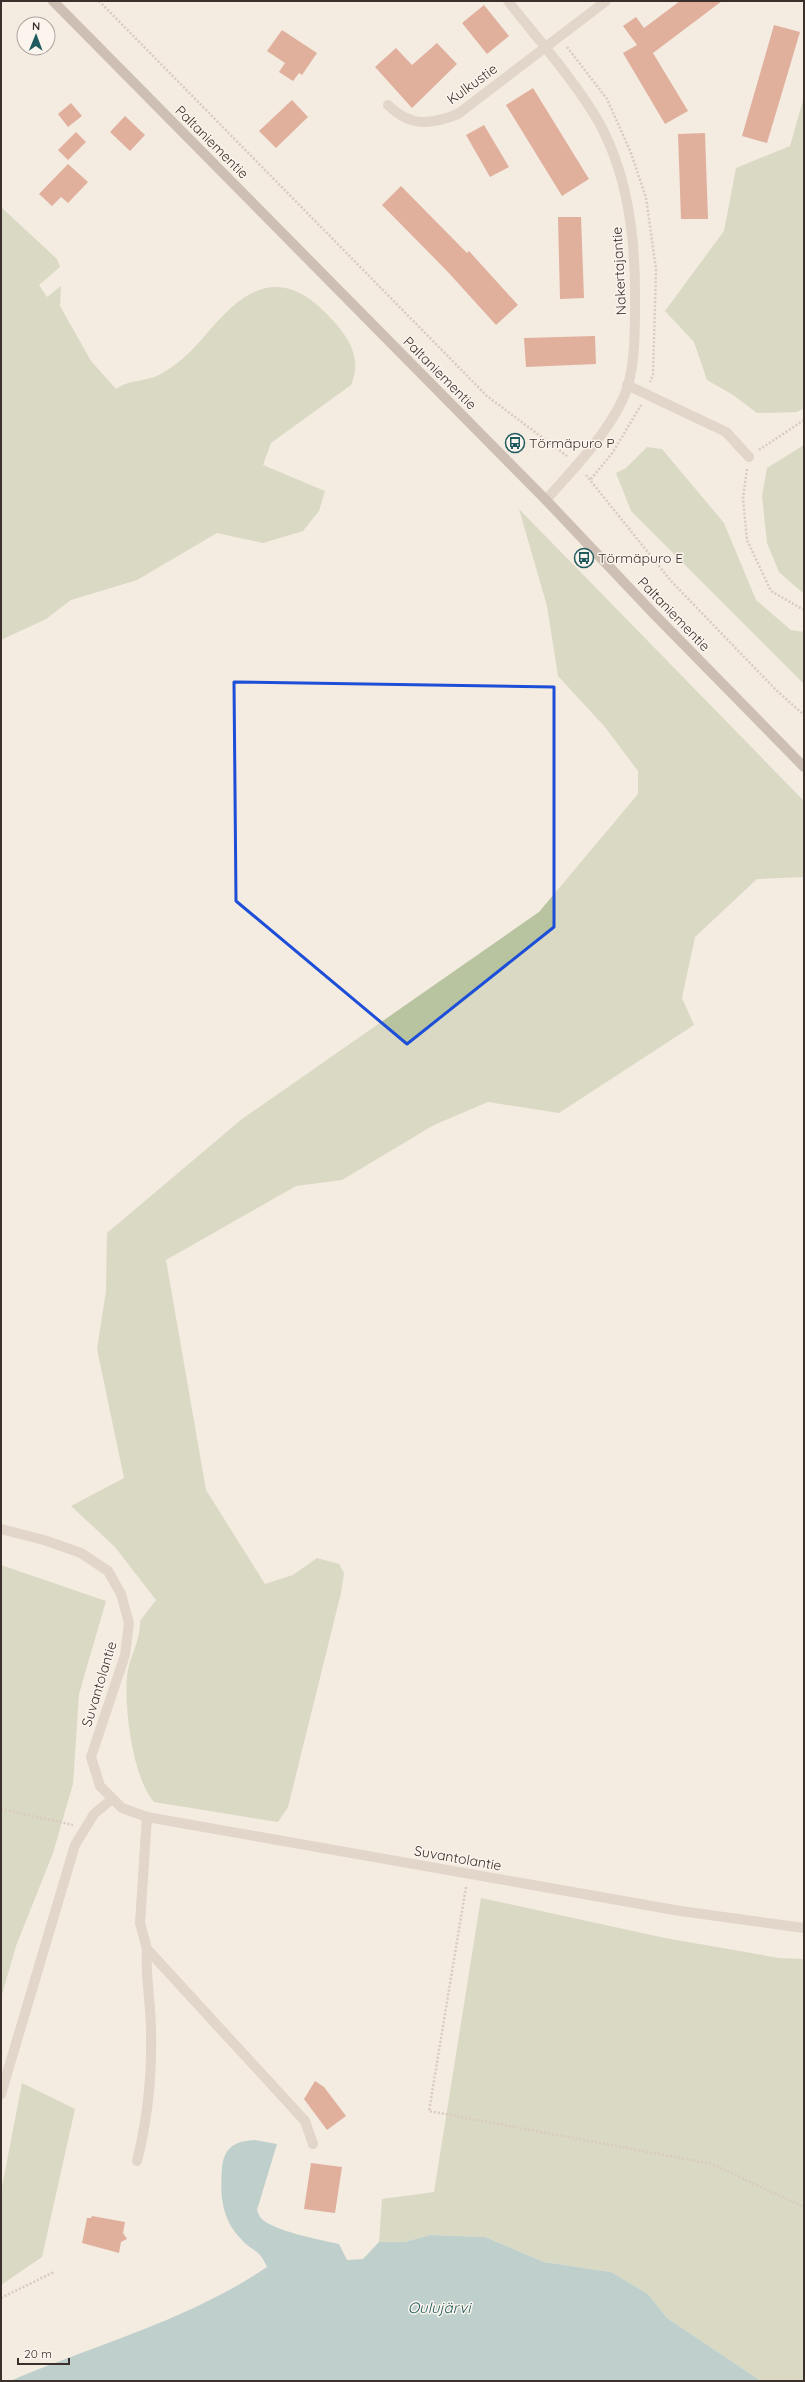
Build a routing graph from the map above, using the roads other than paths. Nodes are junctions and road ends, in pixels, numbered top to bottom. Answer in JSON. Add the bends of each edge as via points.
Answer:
{"nodes":[{"id":1,"x":53,"y":1,"type":"edge"},
{"id":2,"x":508,"y":1,"type":"edge"},
{"id":3,"x":606,"y":1,"type":"edge"},
{"id":4,"x":544,"y":46,"type":"junction"},
{"id":5,"x":388,"y":105,"type":"dead end"},
{"id":6,"x":627,"y":385,"type":"junction"},
{"id":7,"x":749,"y":457,"type":"road end"},
{"id":8,"x":546,"y":500,"type":"junction"},
{"id":9,"x":804,"y":767,"type":"edge"},
{"id":10,"x":1,"y":1528,"type":"edge"},
{"id":11,"x":112,"y":1799,"type":"junction"},
{"id":12,"x":147,"y":1817,"type":"junction"},
{"id":13,"x":804,"y":1928,"type":"edge"},
{"id":14,"x":147,"y":1948,"type":"junction"},
{"id":15,"x":1,"y":2094,"type":"edge"},
{"id":16,"x":313,"y":2144,"type":"dead end"},
{"id":17,"x":137,"y":2161,"type":"dead end"}],
"edges":[{"from":1,"to":8,"type":"street","name":"Paltaniementie"},
{"from":2,"to":4,"type":"street","name":"Nakertajantie"},
{"from":3,"to":4,"type":"street","name":"Kulkustie","via":[[560,37]]},
{"from":4,"to":5,"type":"street","name":"Kulkustie","via":[[458,114],[435,123],[415,122]]},
{"from":4,"to":6,"type":"street","name":"Nakertajantie","via":[[571,79],[595,115],[618,173],[630,216],[634,250],[635,317]]},
{"from":6,"to":7,"type":"street","via":[[726,432]]},
{"from":6,"to":8,"type":"street","name":"Nakertajantie","via":[[614,414],[577,465]]},
{"from":8,"to":9,"type":"street","name":"Paltaniementie"},
{"from":10,"to":11,"type":"street","name":"Suvantolantie","via":[[81,1553],[108,1571],[121,1594],[129,1623],[125,1655],[91,1757],[100,1786]]},
{"from":11,"to":12,"type":"street","name":"Suvantolantie","via":[[122,1808]]},
{"from":11,"to":15,"type":"street","via":[[94,1814],[75,1845]]},
{"from":12,"to":13,"type":"street","name":"Suvantolantie","via":[[680,1912]]},
{"from":12,"to":14,"type":"street","via":[[140,1923]]},
{"from":14,"to":16,"type":"street","via":[[305,2121]]},
{"from":14,"to":17,"type":"street","via":[[151,2030],[150,2083],[144,2134]]}]}
